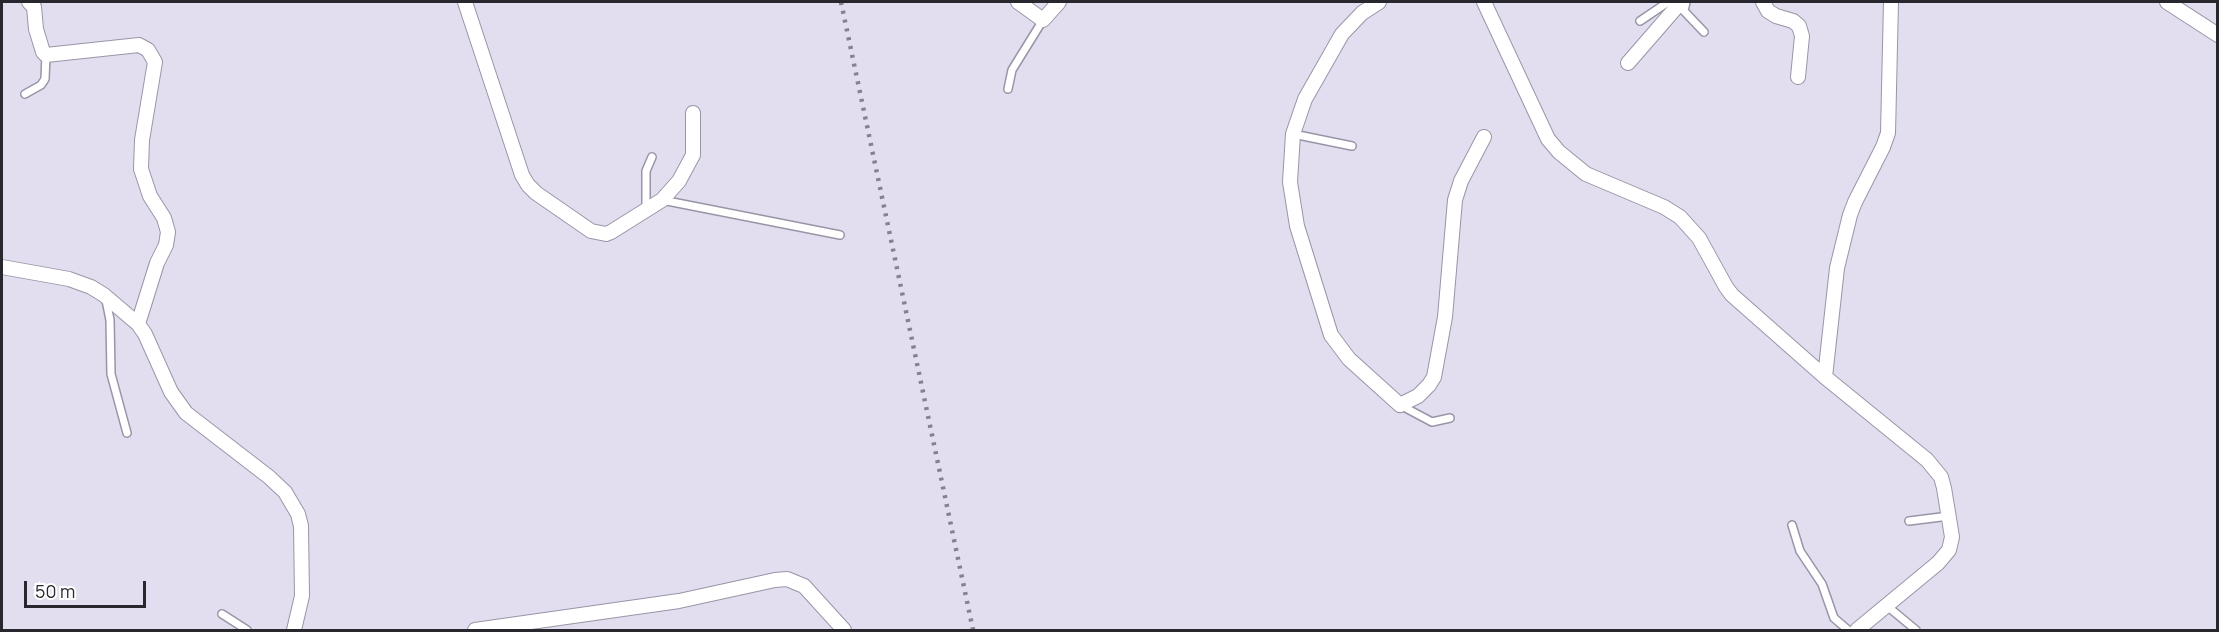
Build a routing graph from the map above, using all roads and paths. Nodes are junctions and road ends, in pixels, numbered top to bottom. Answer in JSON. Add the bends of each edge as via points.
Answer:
{"nodes":[{"id":1,"x":29,"y":2,"type":"edge"},
{"id":2,"x":465,"y":2,"type":"edge"},
{"id":3,"x":1018,"y":2,"type":"edge"},
{"id":4,"x":1059,"y":2,"type":"edge"},
{"id":5,"x":1379,"y":2,"type":"edge"},
{"id":6,"x":1484,"y":2,"type":"edge"},
{"id":7,"x":1668,"y":2,"type":"edge"},
{"id":8,"x":1684,"y":2,"type":"edge"},
{"id":9,"x":1763,"y":2,"type":"edge"},
{"id":10,"x":1891,"y":2,"type":"edge"},
{"id":11,"x":2167,"y":2,"type":"edge"},
{"id":12,"x":1043,"y":20,"type":"junction"},
{"id":13,"x":1640,"y":21,"type":"dead end"},
{"id":14,"x":1704,"y":32,"type":"dead end"},
{"id":15,"x":2217,"y":35,"type":"edge"},
{"id":16,"x":46,"y":55,"type":"junction"},
{"id":17,"x":1628,"y":63,"type":"dead end"},
{"id":18,"x":1798,"y":76,"type":"dead end"},
{"id":19,"x":1008,"y":89,"type":"dead end"},
{"id":20,"x":25,"y":94,"type":"dead end"},
{"id":21,"x":693,"y":113,"type":"dead end"},
{"id":22,"x":1293,"y":134,"type":"junction"},
{"id":23,"x":1484,"y":137,"type":"dead end"},
{"id":24,"x":1352,"y":146,"type":"dead end"},
{"id":25,"x":652,"y":157,"type":"dead end"},
{"id":26,"x":662,"y":200,"type":"junction"},
{"id":27,"x":646,"y":212,"type":"junction"},
{"id":28,"x":840,"y":235,"type":"dead end"},
{"id":29,"x":2,"y":267,"type":"edge"},
{"id":30,"x":105,"y":295,"type":"junction"},
{"id":31,"x":138,"y":324,"type":"junction"},
{"id":32,"x":1826,"y":377,"type":"junction"},
{"id":33,"x":1400,"y":405,"type":"junction"},
{"id":34,"x":1450,"y":418,"type":"dead end"},
{"id":35,"x":127,"y":433,"type":"dead end"},
{"id":36,"x":1949,"y":516,"type":"junction"},
{"id":37,"x":1909,"y":521,"type":"dead end"},
{"id":38,"x":1792,"y":525,"type":"dead end"},
{"id":39,"x":1887,"y":606,"type":"junction"},
{"id":40,"x":222,"y":614,"type":"dead end"},
{"id":41,"x":247,"y":630,"type":"edge"},
{"id":42,"x":294,"y":630,"type":"edge"},
{"id":43,"x":475,"y":630,"type":"edge"},
{"id":44,"x":844,"y":630,"type":"edge"},
{"id":45,"x":1848,"y":630,"type":"edge"},
{"id":46,"x":1857,"y":630,"type":"edge"},
{"id":47,"x":1916,"y":630,"type":"edge"}],
"edges":[{"from":1,"to":16,"type":"street","via":[[34,7],[36,29]]},
{"from":2,"to":27,"type":"street","via":[[528,186],[599,234],[611,232]]},
{"from":3,"to":12,"type":"street"},
{"from":4,"to":12,"type":"street"},
{"from":5,"to":22,"type":"street","via":[[1342,34],[1305,99]]},
{"from":6,"to":32,"type":"street","via":[[1548,138],[1559,152],[1586,174],[1680,217],[1699,238],[1732,295]]},
{"from":7,"to":13,"type":"lane"},
{"from":8,"to":14,"type":"lane","via":[[1684,11]]},
{"from":8,"to":17,"type":"street"},
{"from":9,"to":18,"type":"street","via":[[1776,16],[1799,26],[1802,36]]},
{"from":10,"to":32,"type":"street","via":[[1888,132],[1850,215],[1837,268]]},
{"from":11,"to":15,"type":"street"},
{"from":12,"to":19,"type":"lane","via":[[1011,70]]},
{"from":16,"to":20,"type":"lane","via":[[45,79]]},
{"from":16,"to":31,"type":"street","via":[[140,45],[155,62],[141,169],[168,232]]},
{"from":21,"to":26,"type":"street","via":[[693,155],[679,181]]},
{"from":22,"to":24,"type":"lane"},
{"from":22,"to":33,"type":"street","via":[[1292,202],[1331,335],[1348,359]]},
{"from":23,"to":33,"type":"street","via":[[1455,200],[1445,317],[1434,377],[1418,396]]},
{"from":25,"to":27,"type":"lane","via":[[646,171]]},
{"from":26,"to":27,"type":"street"},
{"from":26,"to":28,"type":"lane"},
{"from":29,"to":30,"type":"street","via":[[69,279]]},
{"from":30,"to":31,"type":"street"},
{"from":30,"to":35,"type":"lane","via":[[110,320],[111,374]]},
{"from":31,"to":42,"type":"street","via":[[178,404],[269,477],[292,503],[301,526],[301,603]]},
{"from":32,"to":36,"type":"street","via":[[1934,468],[1944,488]]},
{"from":33,"to":34,"type":"lane","via":[[1432,422]]},
{"from":36,"to":37,"type":"lane"},
{"from":36,"to":39,"type":"street","via":[[1952,537],[1945,556]]},
{"from":38,"to":45,"type":"lane","via":[[1800,551],[1822,584],[1834,618]]},
{"from":39,"to":46,"type":"street"},
{"from":39,"to":47,"type":"lane"},
{"from":40,"to":41,"type":"lane"},
{"from":43,"to":44,"type":"street","via":[[679,601],[787,579],[804,586]]}]}
